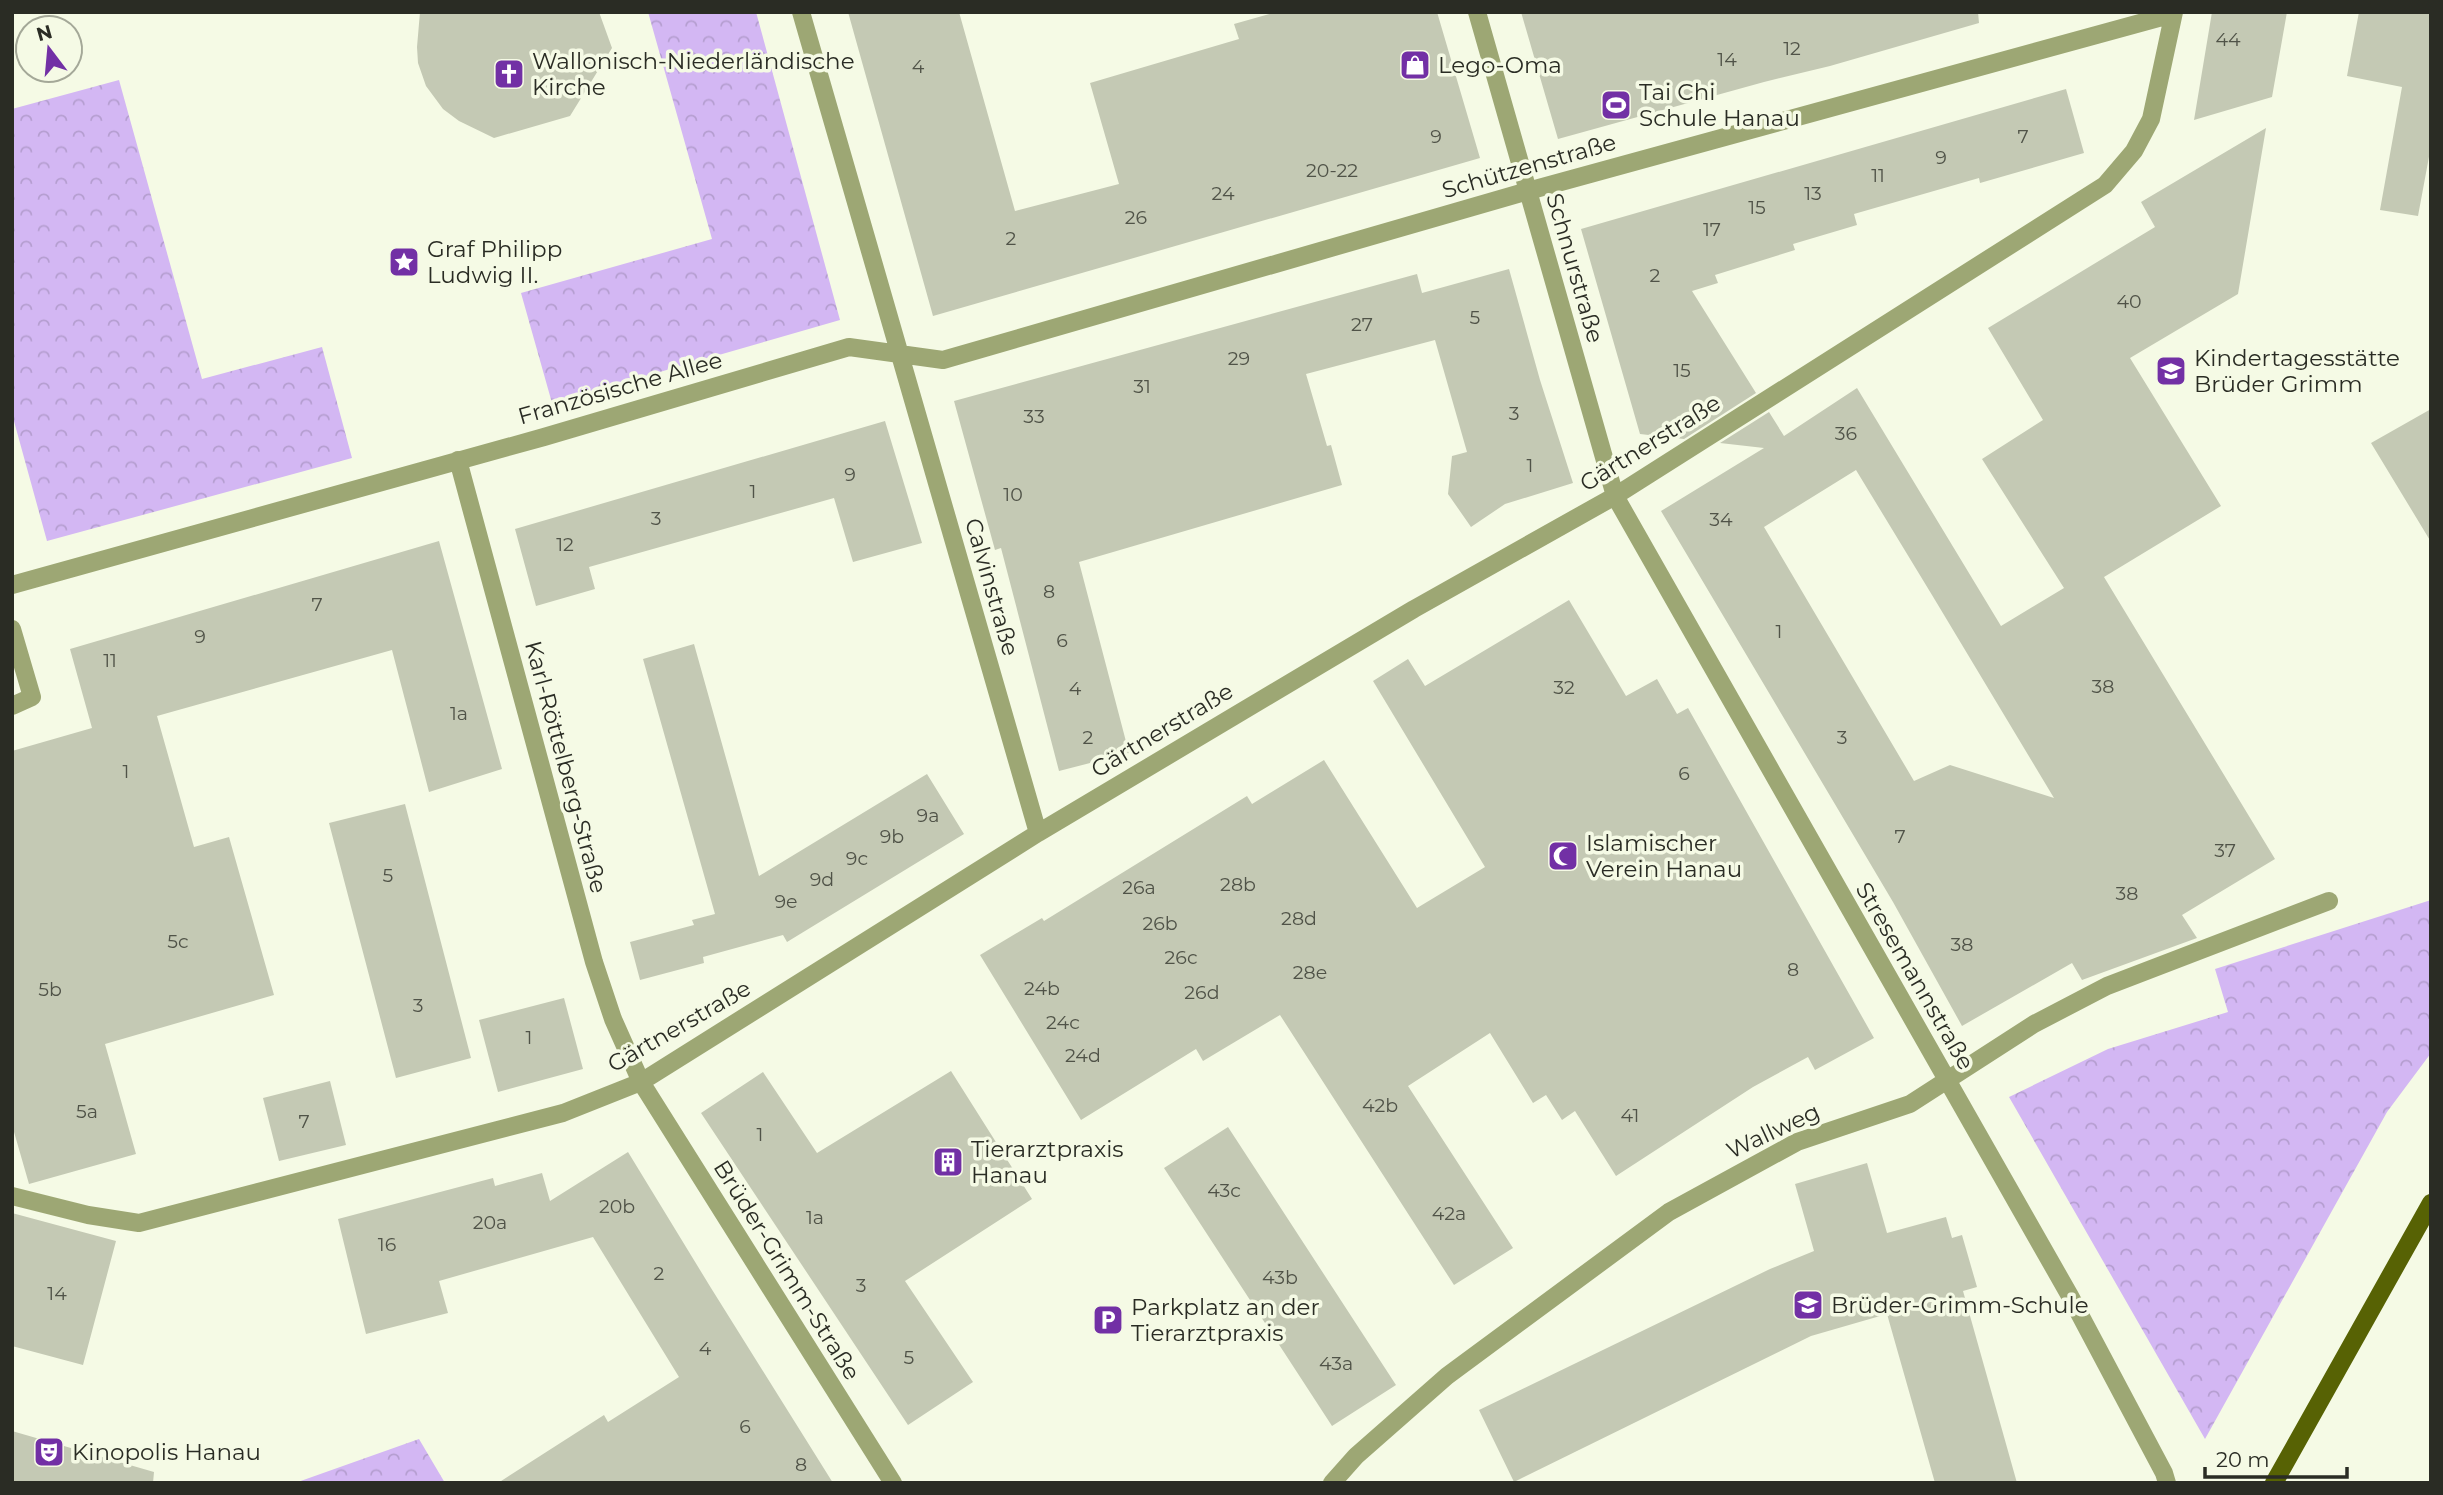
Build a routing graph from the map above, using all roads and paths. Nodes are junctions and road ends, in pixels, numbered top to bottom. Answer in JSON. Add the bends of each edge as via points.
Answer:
{"nodes":[{"id":1,"x":801,"y":12,"type":"edge"},
{"id":2,"x":1477,"y":12,"type":"edge"},
{"id":3,"x":2174,"y":13,"type":"edge"},
{"id":4,"x":1528,"y":191,"type":"junction"},
{"id":5,"x":899,"y":355,"type":"junction"},
{"id":6,"x":458,"y":460,"type":"junction"},
{"id":7,"x":1615,"y":496,"type":"junction"},
{"id":8,"x":12,"y":585,"type":"edge"},
{"id":9,"x":12,"y":629,"type":"edge"},
{"id":10,"x":12,"y":706,"type":"edge"},
{"id":11,"x":1038,"y":833,"type":"junction"},
{"id":12,"x":2329,"y":901,"type":"dead end"},
{"id":13,"x":641,"y":1082,"type":"junction"},
{"id":14,"x":1946,"y":1082,"type":"junction"},
{"id":15,"x":12,"y":1196,"type":"edge"},
{"id":16,"x":2431,"y":1203,"type":"edge"},
{"id":17,"x":893,"y":1483,"type":"edge"},
{"id":18,"x":1332,"y":1483,"type":"edge"},
{"id":19,"x":2167,"y":1483,"type":"edge"},
{"id":20,"x":2274,"y":1483,"type":"edge"}],
"edges":[{"from":1,"to":5,"type":"street"},
{"from":2,"to":4,"type":"street","name":"Schnurstraße"},
{"from":3,"to":4,"type":"street","name":"Schützenstraße"},
{"from":3,"to":7,"type":"street","name":"Gärtnerstraße","via":[[2151,119],[2134,151],[2105,185]]},
{"from":4,"to":5,"type":"street","name":"Schützenstraße","via":[[943,360]]},
{"from":4,"to":7,"type":"street","name":"Schnurstraße"},
{"from":5,"to":6,"type":"street","name":"Französische Allee","via":[[849,348]]},
{"from":5,"to":11,"type":"street","name":"Calvinstraße"},
{"from":6,"to":8,"type":"street","name":"Französische Allee"},
{"from":6,"to":13,"type":"street","name":"Karl-Röttelberg-Straße","via":[[594,962]]},
{"from":7,"to":11,"type":"street","name":"Gärtnerstraße"},
{"from":7,"to":14,"type":"street","name":"Stresemannstraße"},
{"from":9,"to":10,"type":"street","via":[[32,697]]},
{"from":11,"to":13,"type":"street","name":"Gärtnerstraße"},
{"from":12,"to":14,"type":"street","name":"Wallweg","via":[[2107,986],[2034,1024]]},
{"from":13,"to":15,"type":"street","name":"Gärtnerstraße","via":[[563,1113],[139,1223]]},
{"from":13,"to":17,"type":"street","name":"Brüder-Grimm-Straße"},
{"from":14,"to":18,"type":"street","name":"Wallweg","via":[[1910,1104],[1797,1142],[1669,1212],[1447,1376]]},
{"from":14,"to":19,"type":"street","name":"Stresemannstraße","via":[[2070,1296]]},
{"from":16,"to":20,"type":"main road"}]}
